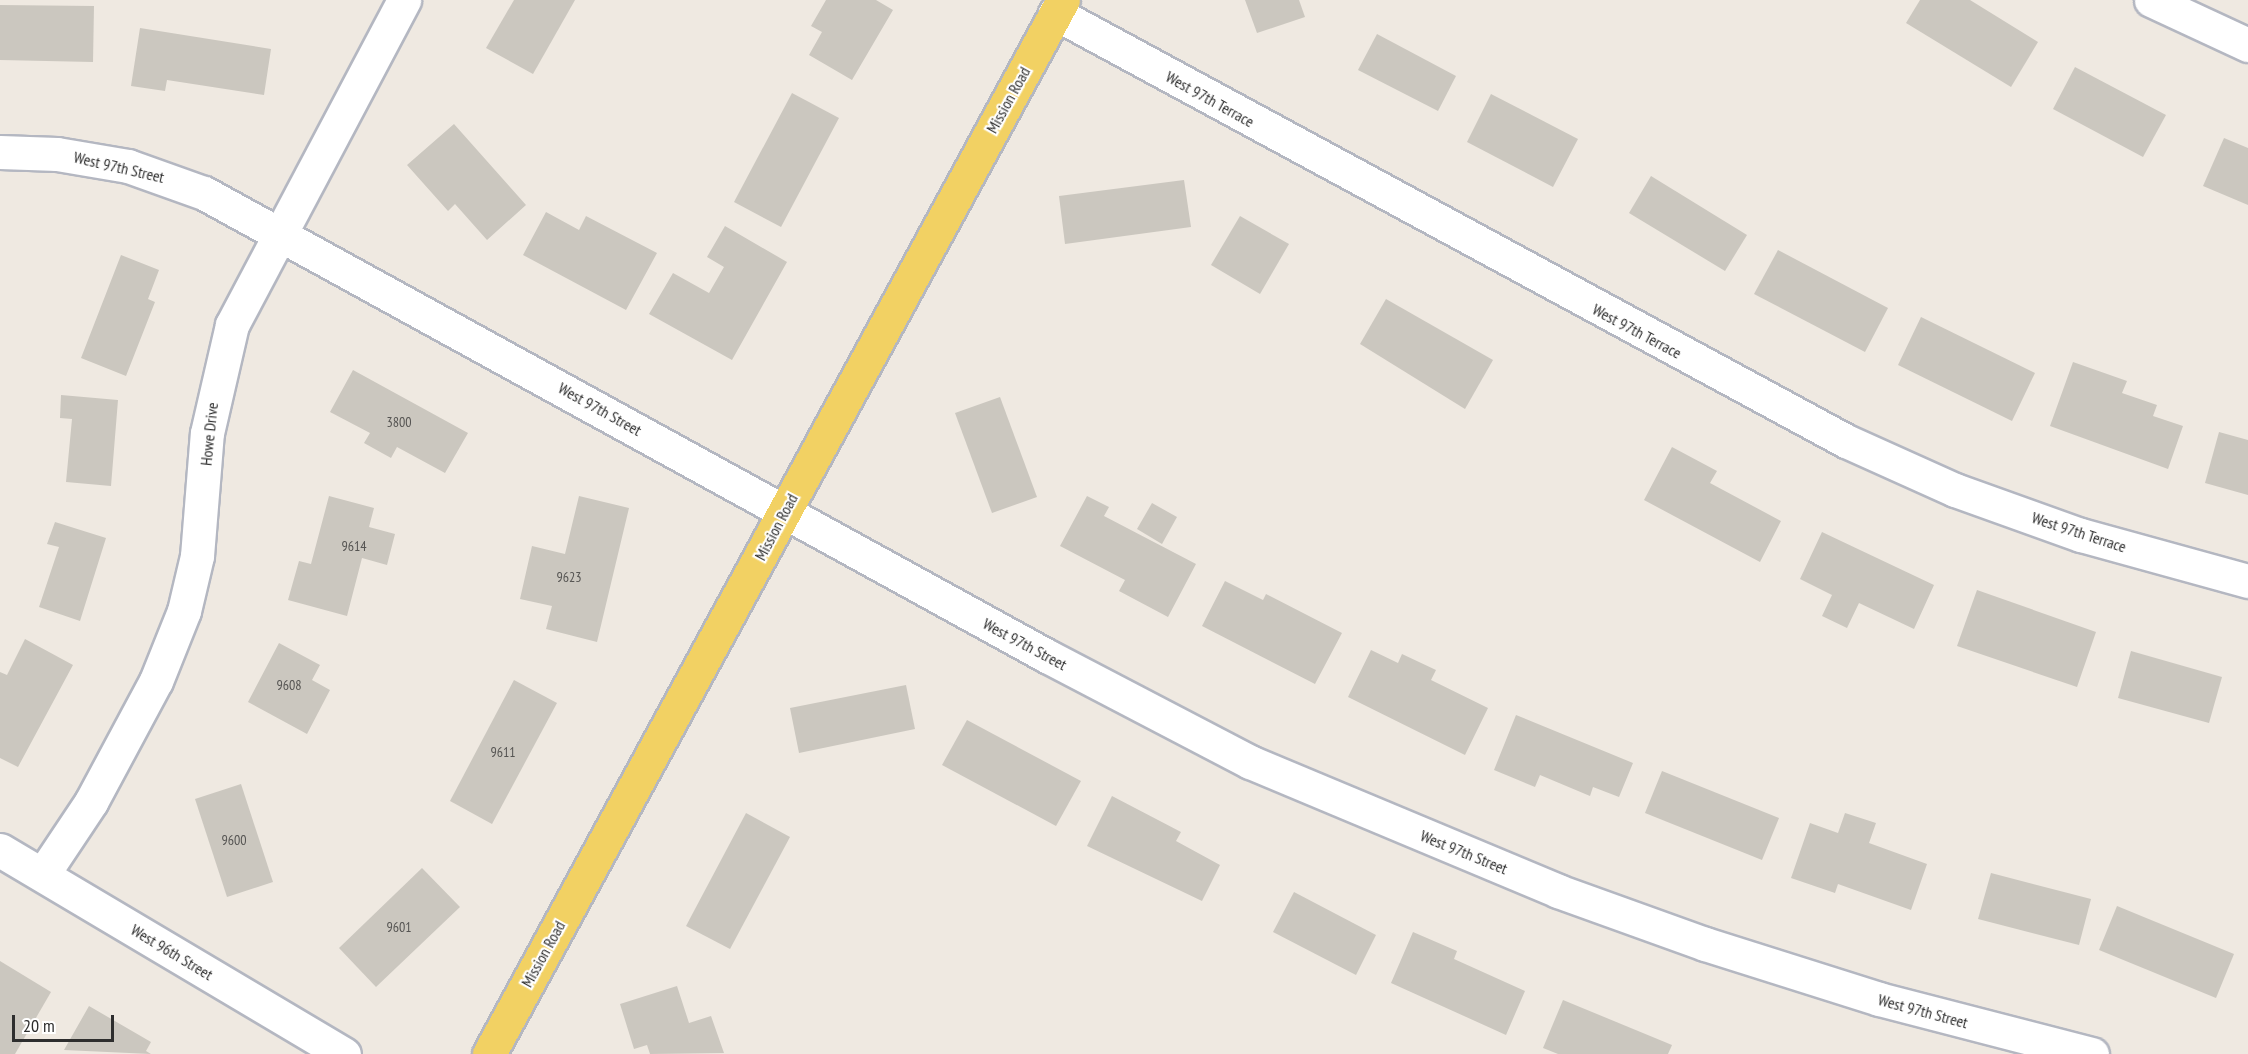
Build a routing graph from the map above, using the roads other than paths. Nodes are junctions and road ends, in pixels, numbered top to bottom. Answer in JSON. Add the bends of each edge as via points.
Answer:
{"nodes":[{"id":1,"x":404,"y":0,"type":"edge"},
{"id":2,"x":2151,"y":0,"type":"edge"},
{"id":3,"x":1059,"y":7,"type":"edge"},
{"id":4,"x":2248,"y":45,"type":"edge"},
{"id":5,"x":0,"y":152,"type":"edge"},
{"id":6,"x":278,"y":231,"type":"junction"},
{"id":7,"x":784,"y":511,"type":"junction"},
{"id":8,"x":2248,"y":581,"type":"edge"},
{"id":9,"x":0,"y":850,"type":"edge"},
{"id":10,"x":43,"y":874,"type":"junction"},
{"id":11,"x":344,"y":1054,"type":"edge"},
{"id":12,"x":489,"y":1054,"type":"edge"},
{"id":13,"x":2092,"y":1054,"type":"edge"}],
"edges":[{"from":1,"to":6,"type":"street","name":"Howe Drive"},
{"from":2,"to":4,"type":"street"},
{"from":3,"to":7,"type":"main road","name":"Mission Road"},
{"from":3,"to":8,"type":"street","name":"West 97th Terrace","via":[[1846,441],[1955,490],[2081,535]]},
{"from":5,"to":6,"type":"street","name":"West 97th Street","via":[[57,154],[128,166],[193,188]]},
{"from":6,"to":7,"type":"street","name":"West 97th Street"},
{"from":6,"to":10,"type":"street","name":"Howe Drive","via":[[232,325],[217,375],[197,556],[184,611],[156,681],[91,802]]},
{"from":7,"to":12,"type":"main road","name":"Mission Road"},
{"from":7,"to":13,"type":"street","name":"West 97th Street","via":[[1250,762],[1436,841],[1705,944],[1879,999]]},
{"from":9,"to":10,"type":"street","name":"West 96th Street"},
{"from":10,"to":11,"type":"street","name":"West 96th Street"}]}
